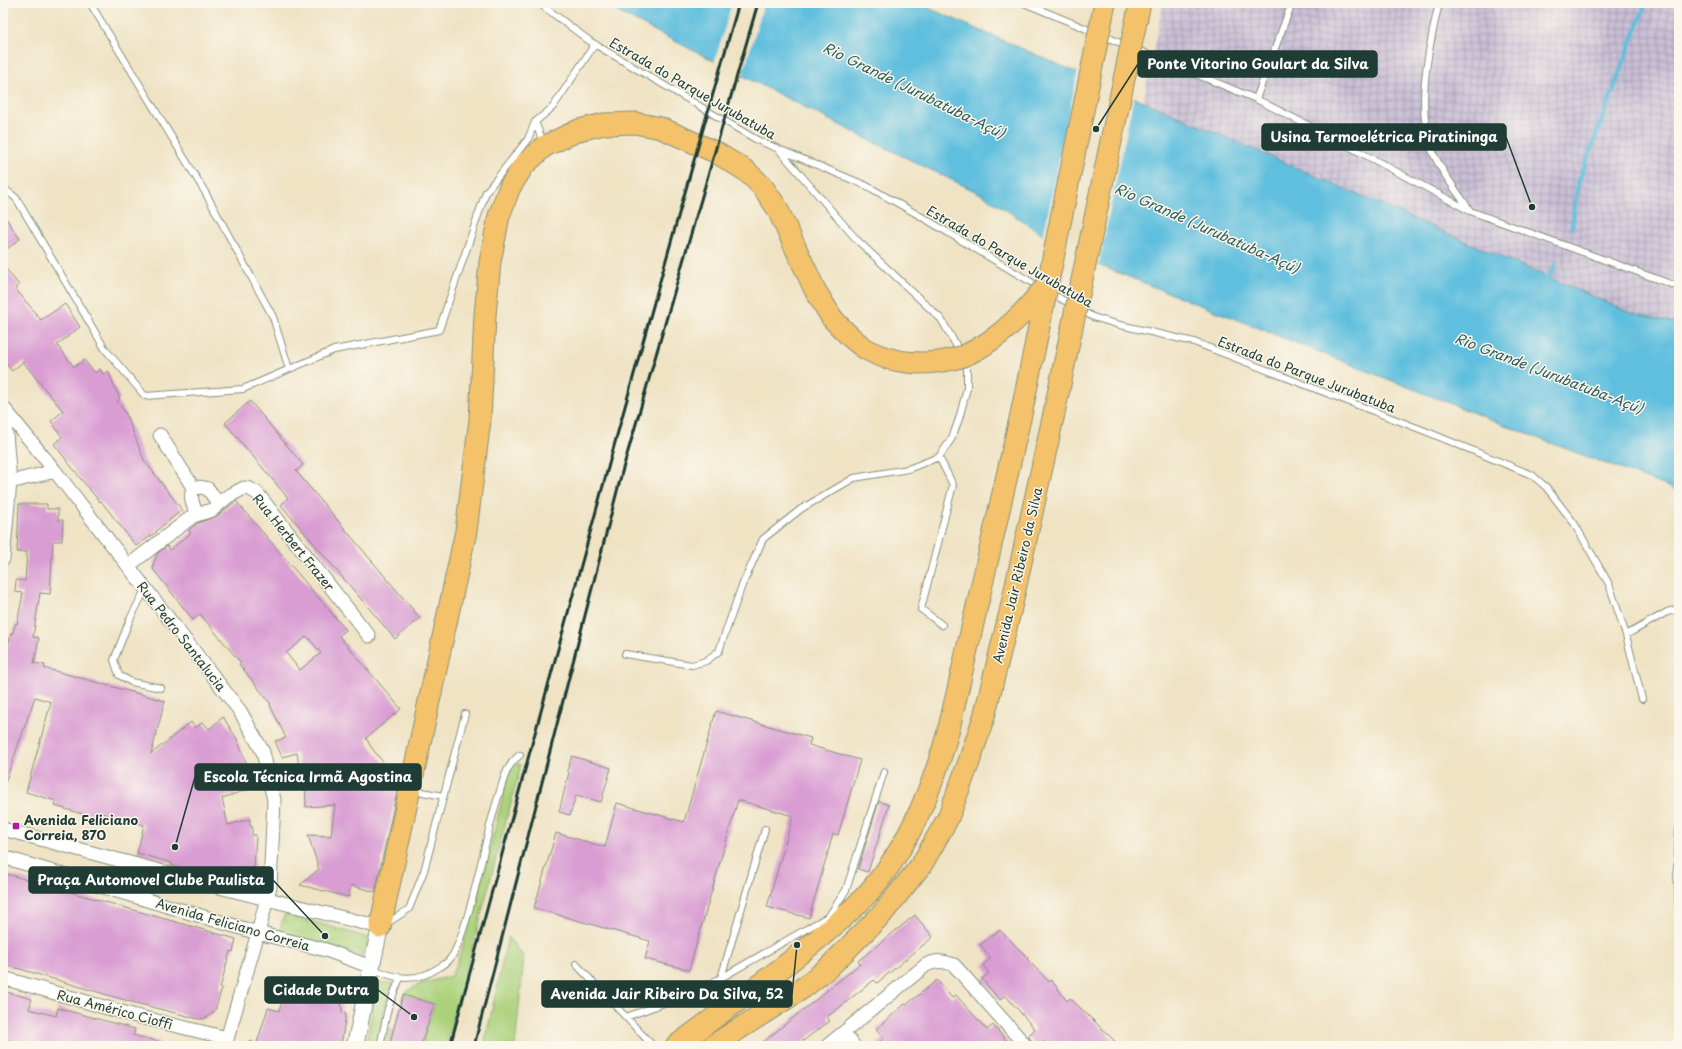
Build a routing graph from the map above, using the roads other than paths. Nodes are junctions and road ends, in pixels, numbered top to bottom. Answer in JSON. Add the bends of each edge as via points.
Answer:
{"nodes":[{"id":1,"x":90,"y":3,"type":"edge"},
{"id":2,"x":539,"y":3,"type":"edge"},
{"id":3,"x":1024,"y":3,"type":"edge"},
{"id":4,"x":1105,"y":3,"type":"edge"},
{"id":5,"x":1140,"y":3,"type":"edge"},
{"id":6,"x":1292,"y":3,"type":"edge"},
{"id":7,"x":1439,"y":3,"type":"edge"},
{"id":8,"x":595,"y":44,"type":"junction"},
{"id":9,"x":1256,"y":99,"type":"junction"},
{"id":10,"x":536,"y":122,"type":"junction"},
{"id":11,"x":546,"y":146,"type":"junction"},
{"id":12,"x":779,"y":150,"type":"junction"},
{"id":13,"x":3,"y":188,"type":"edge"},
{"id":14,"x":1470,"y":211,"type":"junction"},
{"id":15,"x":1046,"y":286,"type":"junction"},
{"id":16,"x":1679,"y":287,"type":"edge"},
{"id":17,"x":289,"y":369,"type":"junction"},
{"id":18,"x":4,"y":408,"type":"edge"},
{"id":19,"x":160,"y":435,"type":"dead end"},
{"id":20,"x":939,"y":458,"type":"junction"},
{"id":21,"x":55,"y":471,"type":"junction"},
{"id":22,"x":10,"y":482,"type":"junction"},
{"id":23,"x":194,"y":489,"type":"junction"},
{"id":24,"x":219,"y":504,"type":"junction"},
{"id":25,"x":197,"y":514,"type":"junction"},
{"id":26,"x":3,"y":559,"type":"edge"},
{"id":27,"x":128,"y":566,"type":"junction"},
{"id":28,"x":146,"y":588,"type":"junction"},
{"id":29,"x":1679,"y":609,"type":"edge"},
{"id":30,"x":942,"y":624,"type":"dead end"},
{"id":31,"x":1626,"y":635,"type":"junction"},
{"id":32,"x":369,"y":636,"type":"dead end"},
{"id":33,"x":625,"y":654,"type":"dead end"},
{"id":34,"x":161,"y":688,"type":"dead end"},
{"id":35,"x":1642,"y":699,"type":"dead end"},
{"id":36,"x":465,"y":714,"type":"dead end"},
{"id":37,"x":520,"y":756,"type":"dead end"},
{"id":38,"x":884,"y":772,"type":"dead end"},
{"id":39,"x":410,"y":790,"type":"junction"},
{"id":40,"x":443,"y":796,"type":"junction"},
{"id":41,"x":3,"y":829,"type":"edge"},
{"id":42,"x":765,"y":829,"type":"dead end"},
{"id":43,"x":1679,"y":829,"type":"edge"},
{"id":44,"x":3,"y":857,"type":"edge"},
{"id":45,"x":891,"y":864,"type":"junction"},
{"id":46,"x":897,"y":894,"type":"junction"},
{"id":47,"x":267,"y":899,"type":"junction"},
{"id":48,"x":1679,"y":912,"type":"edge"},
{"id":49,"x":380,"y":927,"type":"junction"},
{"id":50,"x":258,"y":933,"type":"junction"},
{"id":51,"x":576,"y":964,"type":"dead end"},
{"id":52,"x":371,"y":967,"type":"junction"},
{"id":53,"x":3,"y":978,"type":"edge"},
{"id":54,"x":400,"y":978,"type":"junction"},
{"id":55,"x":721,"y":978,"type":"junction"},
{"id":56,"x":626,"y":1017,"type":"junction"},
{"id":57,"x":843,"y":1032,"type":"junction"},
{"id":58,"x":226,"y":1042,"type":"edge"},
{"id":59,"x":355,"y":1046,"type":"edge"},
{"id":60,"x":380,"y":1046,"type":"edge"},
{"id":61,"x":652,"y":1046,"type":"edge"},
{"id":62,"x":676,"y":1046,"type":"edge"},
{"id":63,"x":712,"y":1046,"type":"edge"},
{"id":64,"x":828,"y":1046,"type":"edge"},
{"id":65,"x":854,"y":1046,"type":"edge"},
{"id":66,"x":1026,"y":1046,"type":"edge"}],
"edges":[{"from":1,"to":17,"type":"lane","via":[[209,199],[273,317]]},
{"from":2,"to":8,"type":"lane","name":"Estrada do Parque Jurubatuba"},
{"from":3,"to":9,"type":"lane"},
{"from":4,"to":15,"type":"main road","bridge":true},
{"from":5,"to":46,"type":"main road","name":"Avenida Jair Ribeiro da Silva","bridge":true,"via":[[1053,418],[984,717],[948,818],[922,864]]},
{"from":6,"to":9,"type":"lane"},
{"from":7,"to":14,"type":"lane","via":[[1425,80],[1424,119],[1431,149],[1444,174]]},
{"from":8,"to":10,"type":"lane","via":[[553,107]]},
{"from":8,"to":12,"type":"lane","name":"Estrada do Parque Jurubatuba","via":[[757,140]]},
{"from":9,"to":14,"type":"lane"},
{"from":10,"to":11,"type":"lane"},
{"from":10,"to":17,"type":"lane","via":[[528,140],[486,192],[439,330],[334,350]]},
{"from":11,"to":15,"type":"main road","bridge":true,"via":[[579,130],[604,124],[635,123],[660,128],[721,155],[762,186],[777,208],[815,290],[832,318],[846,334],[866,349],[895,360],[927,363],[959,358],[988,342],[1011,325]]},
{"from":11,"to":39,"type":"main road","via":[[524,164],[510,187],[499,216],[490,262],[484,316],[480,420],[466,531]]},
{"from":12,"to":20,"type":"lane","via":[[857,240],[941,319],[967,364],[967,388],[959,419],[952,438]]},
{"from":12,"to":31,"type":"lane","name":"Estrada do Parque Jurubatuba","via":[[867,186],[1093,317],[1194,342],[1532,475],[1546,487],[1574,523],[1595,557],[1609,584]]},
{"from":13,"to":17,"type":"lane","via":[[16,198],[105,349],[145,396],[243,389]]},
{"from":14,"to":16,"type":"lane"},
{"from":15,"to":45,"type":"main road","bridge":true,"via":[[1022,410],[941,760],[922,807]]},
{"from":18,"to":21,"type":"street","name":"Rua Pedro Santalucia"},
{"from":18,"to":22,"type":"street"},
{"from":19,"to":23,"type":"street"},
{"from":20,"to":30,"type":"lane","via":[[953,485],[920,609]]},
{"from":20,"to":33,"type":"lane","via":[[908,469],[854,478],[801,510],[763,539],[741,588],[720,651],[706,661],[692,665]]},
{"from":21,"to":22,"type":"street"},
{"from":21,"to":27,"type":"street","name":"Rua Pedro Santalucia"},
{"from":22,"to":26,"type":"street"},
{"from":23,"to":24,"type":"street","via":[[208,490]]},
{"from":23,"to":25,"type":"street","via":[[191,492],[191,503]]},
{"from":24,"to":25,"type":"street","name":"Rua Herbert Frazer","via":[[212,510]]},
{"from":24,"to":32,"type":"street","name":"Rua Herbert Frazer","via":[[244,488],[250,488],[257,493]]},
{"from":25,"to":27,"type":"street","name":"Rua Herbert Frazer"},
{"from":27,"to":28,"type":"street","name":"Rua Pedro Santalucia"},
{"from":28,"to":34,"type":"lane","via":[[114,660],[119,675],[130,682]]},
{"from":28,"to":47,"type":"street","name":"Rua Pedro Santalucia","via":[[240,711],[263,752],[274,800],[270,887]]},
{"from":29,"to":31,"type":"lane","via":[[1667,612]]},
{"from":31,"to":35,"type":"lane","name":"Estrada do Parque Jurubatuba"},
{"from":36,"to":40,"type":"lane"},
{"from":37,"to":54,"type":"lane","via":[[511,761],[506,772],[474,896],[457,950],[449,961],[429,974],[418,978]]},
{"from":38,"to":55,"type":"lane","via":[[846,890],[829,916]]},
{"from":39,"to":40,"type":"lane"},
{"from":39,"to":49,"type":"main road"},
{"from":40,"to":49,"type":"lane","via":[[424,871],[409,909]]},
{"from":41,"to":47,"type":"street"},
{"from":42,"to":55,"type":"lane"},
{"from":43,"to":48,"type":"lane"},
{"from":44,"to":50,"type":"street","name":"Avenida Feliciano Correia"},
{"from":45,"to":46,"type":"main road","via":[[897,880]]},
{"from":45,"to":62,"type":"main road","via":[[874,886],[840,921],[787,965]]},
{"from":46,"to":63,"type":"main road","name":"Avenida Jair Ribeiro da Silva","via":[[882,914],[828,968],[803,988]]},
{"from":47,"to":49,"type":"street"},
{"from":47,"to":50,"type":"street","name":"Rua Pedro Santalucia"},
{"from":49,"to":52,"type":"street"},
{"from":50,"to":52,"type":"street","name":"Avenida Feliciano Correia","via":[[326,950]]},
{"from":50,"to":58,"type":"street","name":"Rua Pedro Santalucia"},
{"from":51,"to":56,"type":"lane"},
{"from":52,"to":54,"type":"lane"},
{"from":52,"to":59,"type":"street"},
{"from":53,"to":58,"type":"street","name":"Rua Américo Cioffi"},
{"from":54,"to":60,"type":"lane","via":[[388,1008]]},
{"from":55,"to":56,"type":"lane","via":[[689,994]]},
{"from":56,"to":61,"type":"lane"},
{"from":57,"to":64,"type":"street"},
{"from":57,"to":65,"type":"street"},
{"from":57,"to":66,"type":"street","via":[[926,965],[934,961],[943,961],[954,965]]}]}
